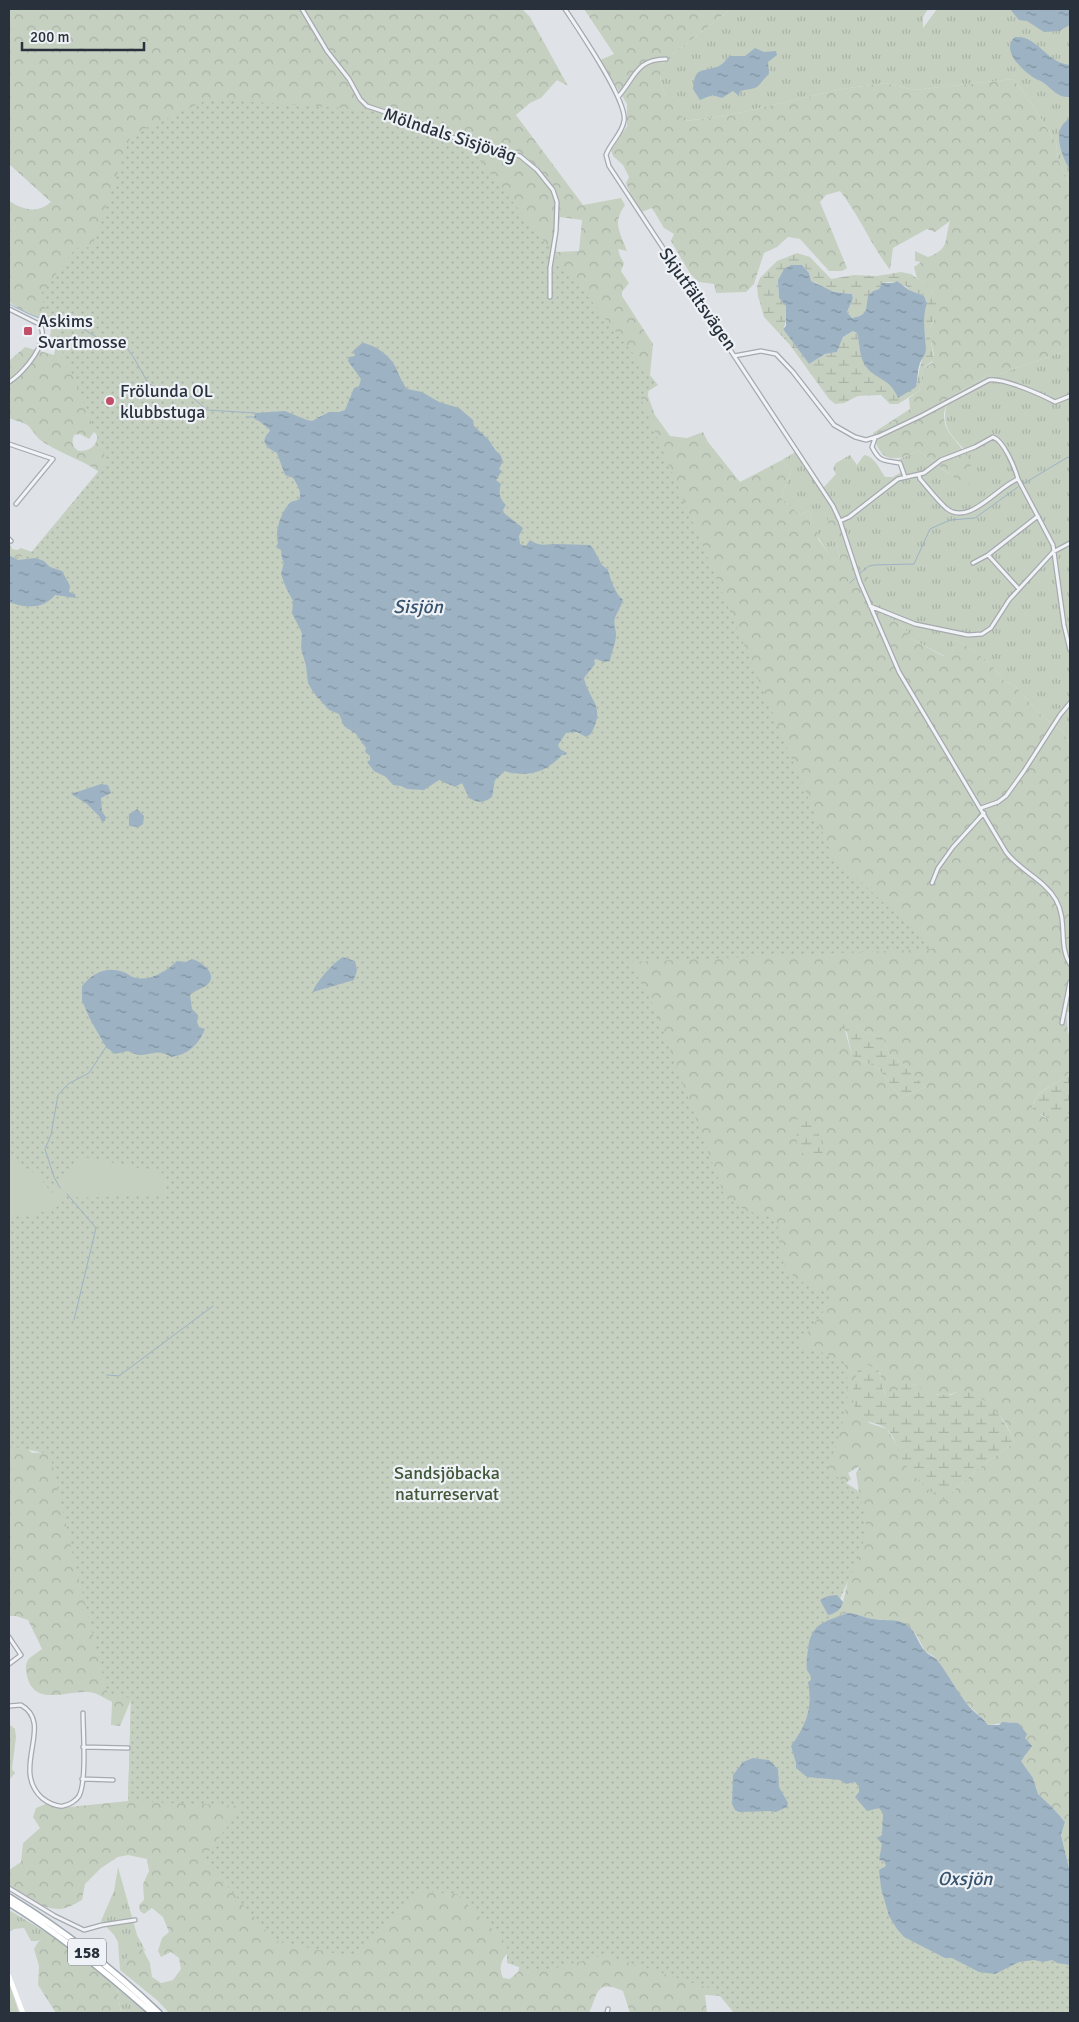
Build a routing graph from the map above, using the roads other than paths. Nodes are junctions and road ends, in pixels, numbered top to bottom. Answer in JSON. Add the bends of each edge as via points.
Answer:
{"nodes":[{"id":1,"x":302,"y":9,"type":"edge"},
{"id":2,"x":565,"y":9,"type":"edge"},
{"id":3,"x":666,"y":58,"type":"dead end"},
{"id":4,"x":618,"y":97,"type":"junction"},
{"id":5,"x":550,"y":297,"type":"dead end"},
{"id":6,"x":9,"y":309,"type":"edge"},
{"id":7,"x":734,"y":356,"type":"junction"},
{"id":8,"x":9,"y":382,"type":"edge"},
{"id":9,"x":1070,"y":396,"type":"edge"},
{"id":10,"x":875,"y":438,"type":"junction"},
{"id":11,"x":9,"y":444,"type":"edge"},
{"id":12,"x":919,"y":475,"type":"junction"},
{"id":13,"x":905,"y":477,"type":"junction"},
{"id":14,"x":1018,"y":480,"type":"junction"},
{"id":15,"x":16,"y":504,"type":"dead end"},
{"id":16,"x":1038,"y":516,"type":"junction"},
{"id":17,"x":840,"y":520,"type":"junction"},
{"id":18,"x":1070,"y":543,"type":"edge"},
{"id":19,"x":1053,"y":552,"type":"junction"},
{"id":20,"x":988,"y":555,"type":"junction"},
{"id":21,"x":973,"y":562,"type":"dead end"},
{"id":22,"x":1019,"y":589,"type":"junction"},
{"id":23,"x":870,"y":606,"type":"junction"},
{"id":24,"x":1070,"y":650,"type":"edge"},
{"id":25,"x":1070,"y":702,"type":"edge"},
{"id":26,"x":981,"y":808,"type":"junction"},
{"id":27,"x":984,"y":813,"type":"junction"},
{"id":28,"x":932,"y":883,"type":"dead end"},
{"id":29,"x":1070,"y":964,"type":"edge"},
{"id":30,"x":1070,"y":982,"type":"edge"},
{"id":31,"x":1062,"y":1023,"type":"dead end"},
{"id":32,"x":9,"y":1638,"type":"edge"},
{"id":33,"x":9,"y":1664,"type":"edge"},
{"id":34,"x":9,"y":1706,"type":"edge"},
{"id":35,"x":83,"y":1713,"type":"dead end"},
{"id":36,"x":83,"y":1747,"type":"junction"},
{"id":37,"x":128,"y":1748,"type":"dead end"},
{"id":38,"x":82,"y":1779,"type":"junction"},
{"id":39,"x":113,"y":1780,"type":"dead end"},
{"id":40,"x":9,"y":1888,"type":"edge"},
{"id":41,"x":9,"y":1897,"type":"edge"},
{"id":42,"x":9,"y":1903,"type":"edge"},
{"id":43,"x":135,"y":1920,"type":"dead end"},
{"id":44,"x":9,"y":1976,"type":"edge"},
{"id":45,"x":23,"y":2013,"type":"edge"},
{"id":46,"x":152,"y":2013,"type":"edge"},
{"id":47,"x":159,"y":2013,"type":"edge"}],
"edges":[{"from":1,"to":5,"type":"street","name":"Mölndals Sisjöväg","via":[[327,51],[367,106],[416,127],[520,156],[537,170],[553,190],[557,202]]},
{"from":2,"to":4,"type":"street","name":"Skjutfältsvägen"},
{"from":3,"to":4,"type":"street","via":[[648,61],[639,67]]},
{"from":4,"to":7,"type":"street","name":"Skjutfältsvägen","via":[[624,111],[624,123],[607,151],[606,162]]},
{"from":6,"to":8,"type":"street","via":[[42,328],[33,358],[21,374]]},
{"from":7,"to":10,"type":"street","name":"Skjutfältsvägen","via":[[761,350],[776,354],[834,425],[858,439]]},
{"from":7,"to":17,"type":"street"},
{"from":9,"to":10,"type":"street","via":[[1055,402],[997,379],[989,380]]},
{"from":10,"to":13,"type":"street","via":[[872,447],[880,459],[900,463]]},
{"from":11,"to":15,"type":"street","via":[[53,459]]},
{"from":12,"to":13,"type":"street"},
{"from":12,"to":14,"type":"street","via":[[945,507],[955,512],[972,510]]},
{"from":12,"to":14,"type":"street","via":[[941,460],[993,437],[999,440]]},
{"from":13,"to":17,"type":"street"},
{"from":14,"to":16,"type":"street"},
{"from":16,"to":19,"type":"street","via":[[1053,545]]},
{"from":16,"to":20,"type":"street"},
{"from":17,"to":23,"type":"street"},
{"from":18,"to":19,"type":"street"},
{"from":19,"to":22,"type":"street"},
{"from":19,"to":24,"type":"street"},
{"from":20,"to":21,"type":"street"},
{"from":20,"to":22,"type":"street"},
{"from":22,"to":23,"type":"street","via":[[990,628],[975,635],[915,624]]},
{"from":23,"to":26,"type":"street","via":[[899,672]]},
{"from":25,"to":26,"type":"street","via":[[1006,796]]},
{"from":26,"to":27,"type":"street"},
{"from":27,"to":28,"type":"street","via":[[959,839],[938,868]]},
{"from":27,"to":29,"type":"street","via":[[1011,859],[1043,884],[1056,900],[1064,922],[1064,952]]},
{"from":30,"to":31,"type":"street"},
{"from":32,"to":33,"type":"street","via":[[22,1655]]},
{"from":34,"to":38,"type":"street","via":[[21,1706],[32,1714],[35,1730],[28,1773],[43,1799],[59,1806],[73,1802],[79,1795]]},
{"from":35,"to":36,"type":"street"},
{"from":36,"to":37,"type":"street"},
{"from":36,"to":38,"type":"street"},
{"from":38,"to":39,"type":"street"},
{"from":40,"to":43,"type":"street","via":[[84,1930]]},
{"from":41,"to":47,"type":"main road","number":"158","via":[[107,1968]]},
{"from":42,"to":46,"type":"main road","number":"158","via":[[103,1970]]},
{"from":44,"to":45,"type":"street"}]}
